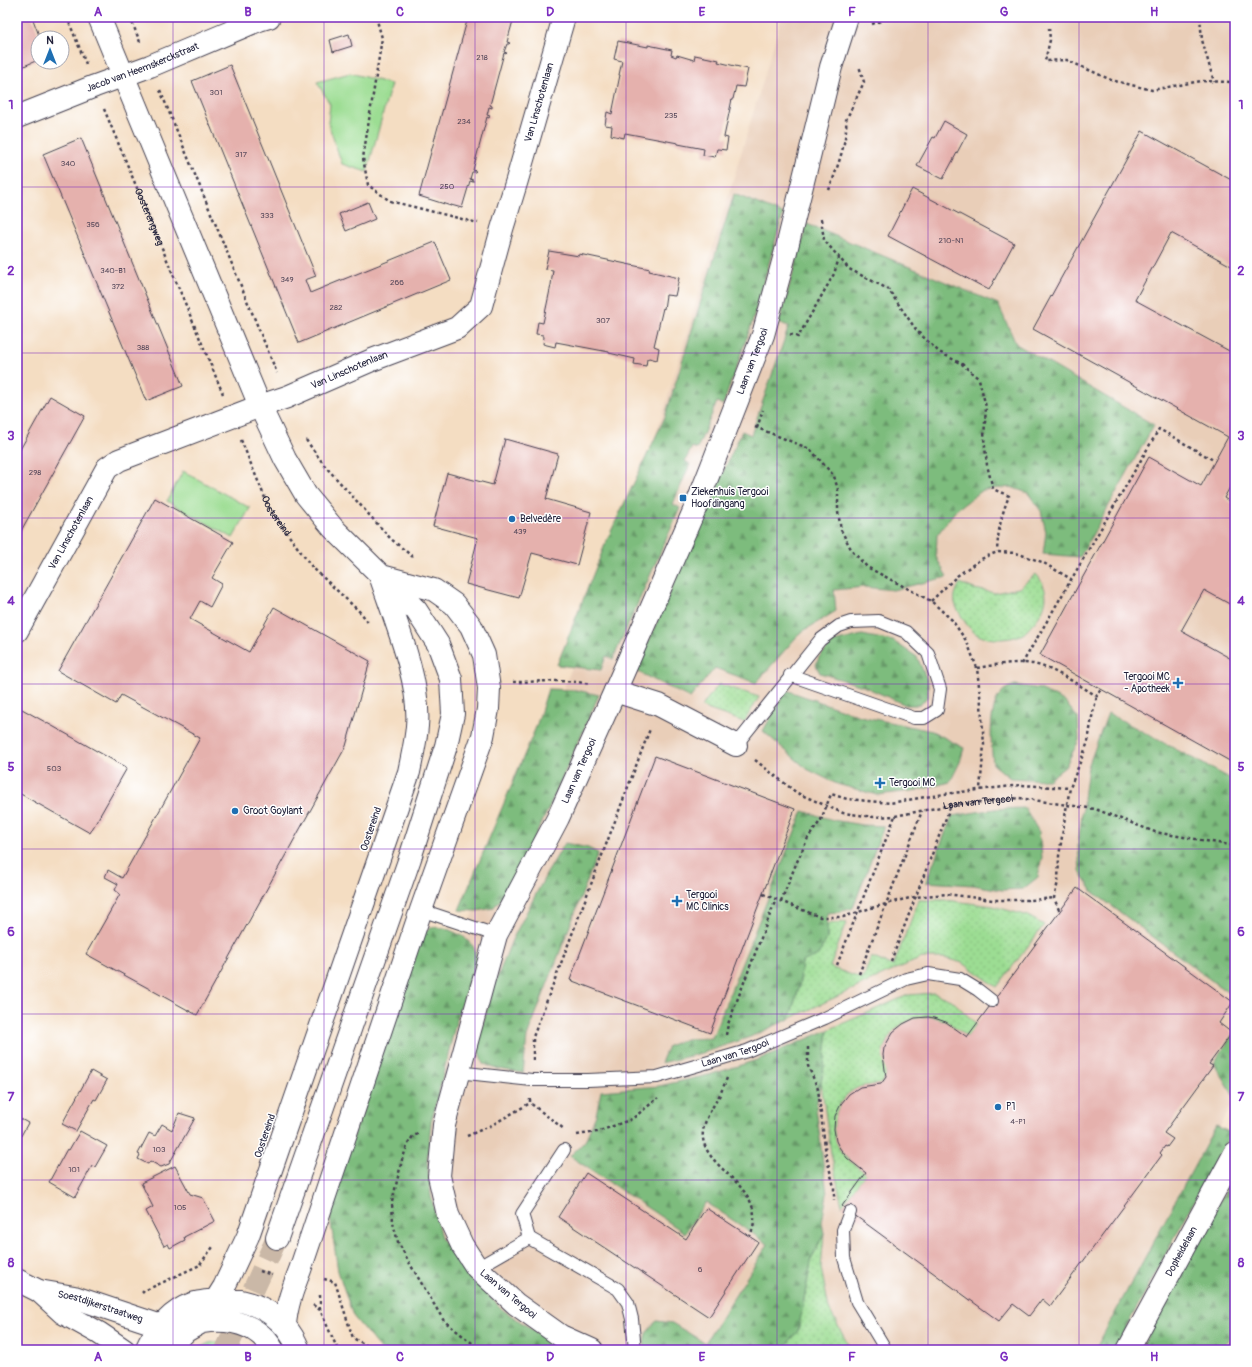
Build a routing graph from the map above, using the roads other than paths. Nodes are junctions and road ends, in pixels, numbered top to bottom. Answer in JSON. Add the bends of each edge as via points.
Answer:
{"nodes":[{"id":1,"x":98,"y":17,"type":"edge"},
{"id":2,"x":269,"y":17,"type":"edge"},
{"id":3,"x":564,"y":17,"type":"edge"},
{"id":4,"x":847,"y":17,"type":"edge"},
{"id":5,"x":123,"y":76,"type":"junction"},
{"id":6,"x":17,"y":117,"type":"edge"},
{"id":7,"x":260,"y":406,"type":"junction"},
{"id":8,"x":380,"y":575,"type":"junction"},
{"id":9,"x":17,"y":631,"type":"edge"},
{"id":10,"x":790,"y":675,"type":"junction"},
{"id":11,"x":615,"y":691,"type":"junction"},
{"id":12,"x":736,"y":745,"type":"joint"},
{"id":13,"x":421,"y":910,"type":"junction"},
{"id":14,"x":496,"y":935,"type":"junction"},
{"id":15,"x":992,"y":1001,"type":"dead end"},
{"id":16,"x":457,"y":1072,"type":"junction"},
{"id":17,"x":564,"y":1150,"type":"dead end"},
{"id":18,"x":1235,"y":1153,"type":"edge"},
{"id":19,"x":850,"y":1212,"type":"dead end"},
{"id":20,"x":277,"y":1238,"type":"tunnel mouth"},
{"id":21,"x":529,"y":1238,"type":"junction"},
{"id":22,"x":477,"y":1268,"type":"junction"},
{"id":23,"x":17,"y":1280,"type":"edge"},
{"id":24,"x":40,"y":1291,"type":"junction"},
{"id":25,"x":216,"y":1300,"type":"junction"},
{"id":26,"x":202,"y":1322,"type":"junction"},
{"id":27,"x":161,"y":1326,"type":"junction"},
{"id":28,"x":285,"y":1326,"type":"junction"},
{"id":29,"x":1235,"y":1345,"type":"edge"},
{"id":30,"x":124,"y":1350,"type":"edge"},
{"id":31,"x":146,"y":1350,"type":"edge"},
{"id":32,"x":169,"y":1350,"type":"edge"},
{"id":33,"x":273,"y":1350,"type":"edge"},
{"id":34,"x":299,"y":1350,"type":"edge"},
{"id":35,"x":592,"y":1350,"type":"edge"},
{"id":36,"x":635,"y":1350,"type":"edge"},
{"id":37,"x":886,"y":1350,"type":"edge"},
{"id":38,"x":1128,"y":1350,"type":"edge"},
{"id":39,"x":1232,"y":1350,"type":"edge"}],
"edges":[{"from":1,"to":5,"type":"main road"},
{"from":2,"to":5,"type":"main road","name":"Jacob van Heemskerckstraat"},
{"from":3,"to":7,"type":"main road","name":"Van Linschotenlaan","via":[[481,306],[457,328]]},
{"from":4,"to":11,"type":"main road","name":"Laan van Tergooi","via":[[831,67],[763,335],[697,504]]},
{"from":5,"to":6,"type":"main road","name":"Jacob van Heemskerckstraat"},
{"from":5,"to":7,"type":"main road"},
{"from":7,"to":8,"type":"main road","via":[[285,459],[306,495],[332,528]]},
{"from":7,"to":9,"type":"main road","name":"Van Linschotenlaan","via":[[119,460],[107,468]]},
{"from":8,"to":13,"type":"main road","via":[[434,590],[454,604],[471,626],[484,655],[489,688],[483,736]]},
{"from":8,"to":20,"type":"main road","via":[[416,610],[438,644],[450,679],[453,714],[446,746],[410,858]]},
{"from":8,"to":25,"type":"main road","via":[[416,693],[418,726],[409,772],[248,1236]]},
{"from":10,"to":10,"type":"lane","via":[[914,718],[924,718],[937,710],[940,689],[928,653],[906,632],[879,621],[851,622],[839,626],[820,640]]},
{"from":10,"to":12,"type":"lane"},
{"from":11,"to":12,"type":"main road","via":[[659,705]]},
{"from":11,"to":14,"type":"main road","name":"Laan van Tergooi","via":[[558,818]]},
{"from":13,"to":14,"type":"lane"},
{"from":13,"to":28,"type":"main road","via":[[290,1298]]},
{"from":14,"to":16,"type":"main road","name":"Laan van Tergooi"},
{"from":15,"to":16,"type":"lane","name":"Laan van Tergooi","via":[[960,979],[928,974],[906,979],[747,1051],[657,1077],[532,1080]]},
{"from":16,"to":22,"type":"main road","name":"Laan van Tergooi","via":[[444,1125],[439,1176],[448,1215],[462,1245]]},
{"from":17,"to":21,"type":"lane","via":[[522,1214]]},
{"from":18,"to":38,"type":"main road","name":"Dopheidelaan"},
{"from":19,"to":37,"type":"lane","via":[[843,1230],[844,1258],[857,1302]]},
{"from":21,"to":22,"type":"lane"},
{"from":21,"to":36,"type":"lane","via":[[618,1289],[628,1303]]},
{"from":22,"to":35,"type":"main road","name":"Laan van Tergooi","via":[[516,1304],[561,1336]]},
{"from":23,"to":24,"type":"main road","name":"Soestdijkerstraatweg"},
{"from":24,"to":27,"type":"main road","name":"Soestdijkerstraatweg","via":[[74,1297]]},
{"from":24,"to":30,"type":"main road","name":"Soestdijkerstraatweg","via":[[63,1313]]},
{"from":25,"to":26,"type":"main road"},
{"from":25,"to":27,"type":"main road","via":[[192,1304],[174,1314]]},
{"from":25,"to":28,"type":"main road","via":[[235,1300],[253,1304]]},
{"from":26,"to":32,"type":"main road","via":[[186,1331]]},
{"from":26,"to":33,"type":"main road","via":[[216,1320],[243,1324],[253,1328]]},
{"from":27,"to":31,"type":"main road"},
{"from":28,"to":34,"type":"main road"},
{"from":29,"to":39,"type":"lane"}]}
